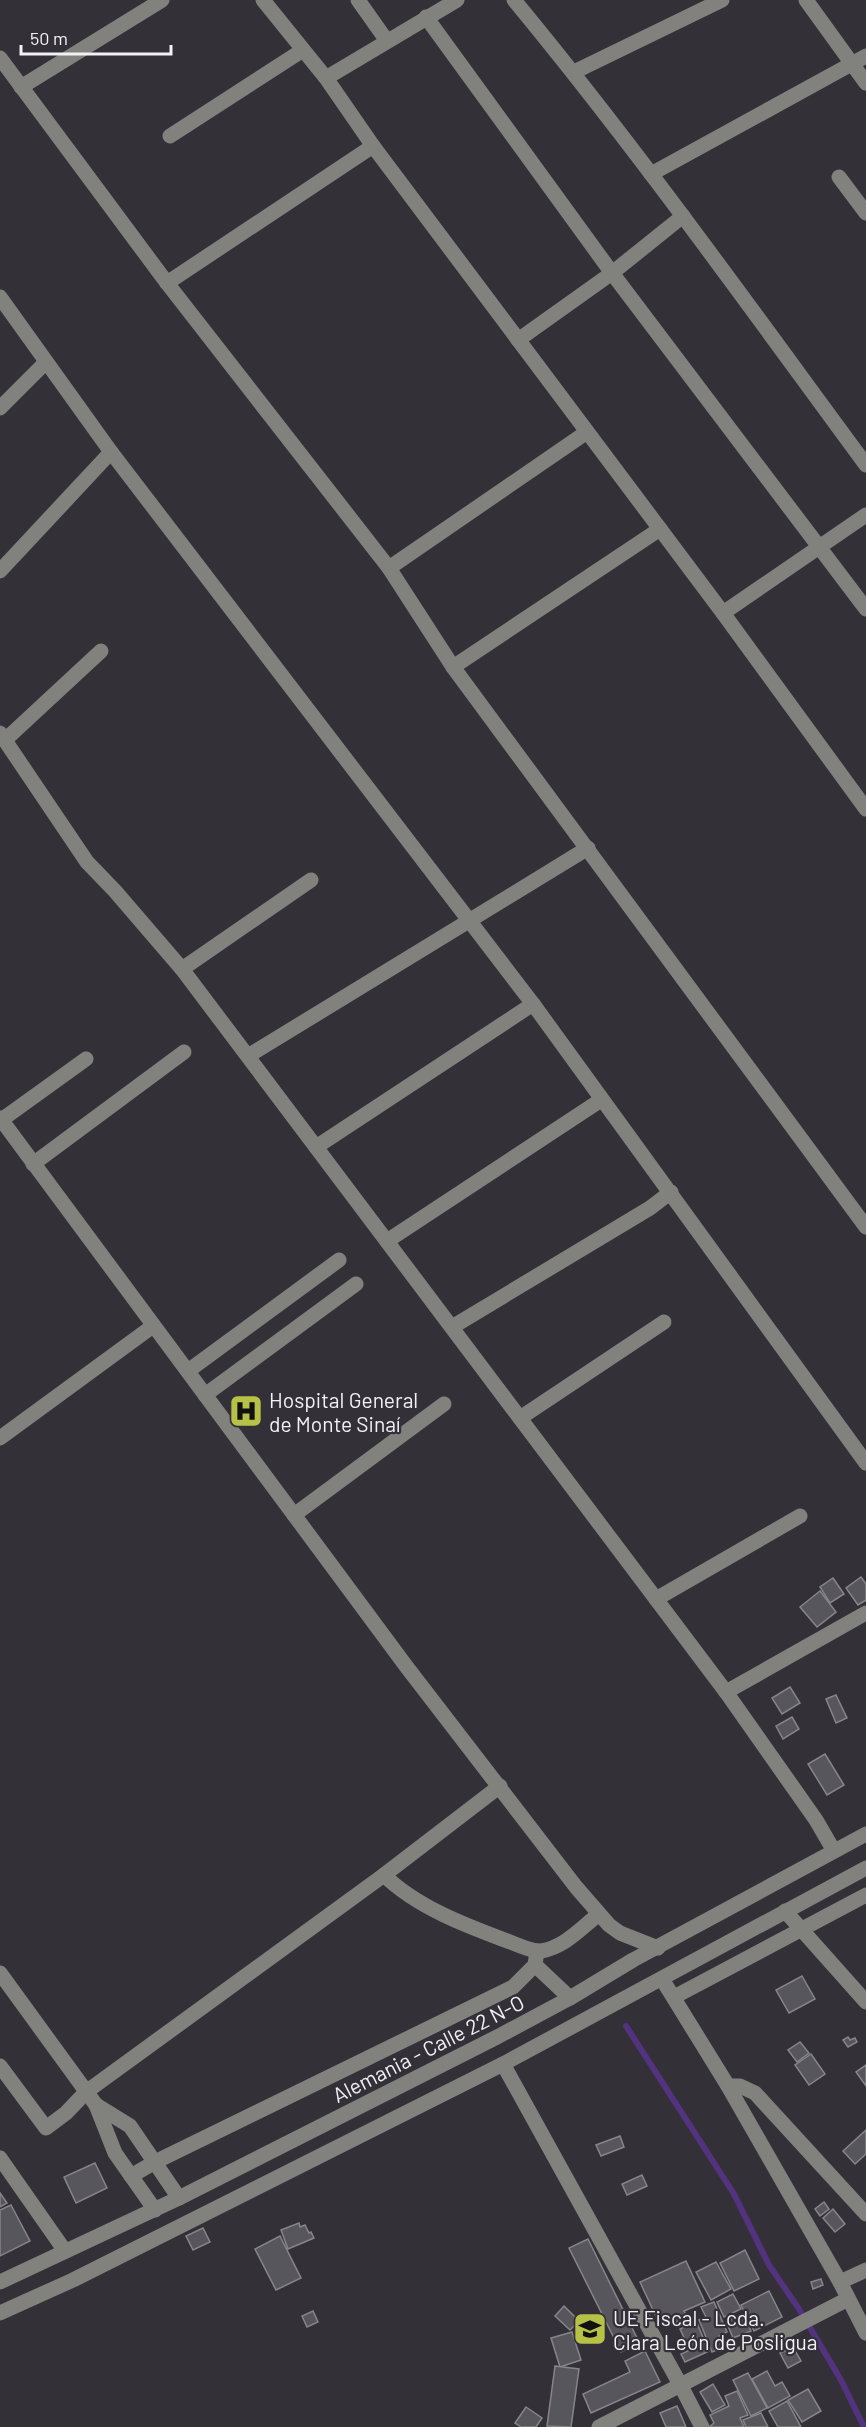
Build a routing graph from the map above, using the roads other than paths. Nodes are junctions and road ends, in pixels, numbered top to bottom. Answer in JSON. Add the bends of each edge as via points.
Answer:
{"nodes":[{"id":1,"x":162,"y":0,"type":"edge"},
{"id":2,"x":263,"y":0,"type":"edge"},
{"id":3,"x":358,"y":0,"type":"edge"},
{"id":4,"x":457,"y":0,"type":"edge"},
{"id":5,"x":514,"y":0,"type":"edge"},
{"id":6,"x":722,"y":0,"type":"edge"},
{"id":7,"x":806,"y":0,"type":"edge"},
{"id":8,"x":426,"y":17,"type":"junction"},
{"id":9,"x":387,"y":40,"type":"junction"},
{"id":10,"x":303,"y":50,"type":"junction"},
{"id":11,"x":866,"y":56,"type":"edge"},
{"id":12,"x":0,"y":58,"type":"edge"},
{"id":13,"x":851,"y":65,"type":"junction"},
{"id":14,"x":574,"y":72,"type":"junction"},
{"id":15,"x":12,"y":74,"type":"junction"},
{"id":16,"x":326,"y":78,"type":"junction"},
{"id":17,"x":866,"y":83,"type":"edge"},
{"id":18,"x":0,"y":86,"type":"edge"},
{"id":19,"x":21,"y":87,"type":"junction"},
{"id":20,"x":170,"y":136,"type":"dead end"},
{"id":21,"x":373,"y":146,"type":"junction"},
{"id":22,"x":651,"y":174,"type":"junction"},
{"id":23,"x":839,"y":177,"type":"dead end"},
{"id":24,"x":866,"y":213,"type":"edge"},
{"id":25,"x":683,"y":216,"type":"junction"},
{"id":26,"x":612,"y":273,"type":"junction"},
{"id":27,"x":167,"y":283,"type":"junction"},
{"id":28,"x":0,"y":297,"type":"edge"},
{"id":29,"x":518,"y":340,"type":"junction"},
{"id":30,"x":46,"y":362,"type":"junction"},
{"id":31,"x":0,"y":408,"type":"edge"},
{"id":32,"x":587,"y":432,"type":"junction"},
{"id":33,"x":111,"y":452,"type":"junction"},
{"id":34,"x":866,"y":465,"type":"edge"},
{"id":35,"x":866,"y":515,"type":"edge"},
{"id":36,"x":660,"y":529,"type":"junction"},
{"id":37,"x":819,"y":546,"type":"junction"},
{"id":38,"x":389,"y":568,"type":"junction"},
{"id":39,"x":0,"y":571,"type":"edge"},
{"id":40,"x":866,"y":609,"type":"edge"},
{"id":41,"x":723,"y":613,"type":"junction"},
{"id":42,"x":101,"y":651,"type":"dead end"},
{"id":43,"x":453,"y":666,"type":"junction"},
{"id":44,"x":2,"y":736,"type":"edge"},
{"id":45,"x":866,"y":809,"type":"edge"},
{"id":46,"x":588,"y":848,"type":"junction"},
{"id":47,"x":311,"y":880,"type":"dead end"},
{"id":48,"x":471,"y":921,"type":"junction"},
{"id":49,"x":182,"y":969,"type":"junction"},
{"id":50,"x":533,"y":1004,"type":"junction"},
{"id":51,"x":184,"y":1053,"type":"dead end"},
{"id":52,"x":248,"y":1056,"type":"junction"},
{"id":53,"x":86,"y":1059,"type":"dead end"},
{"id":54,"x":601,"y":1100,"type":"junction"},
{"id":55,"x":0,"y":1120,"type":"edge"},
{"id":56,"x":316,"y":1147,"type":"junction"},
{"id":57,"x":33,"y":1164,"type":"junction"},
{"id":58,"x":671,"y":1192,"type":"junction"},
{"id":59,"x":866,"y":1227,"type":"edge"},
{"id":60,"x":387,"y":1241,"type":"junction"},
{"id":61,"x":339,"y":1260,"type":"dead end"},
{"id":62,"x":356,"y":1284,"type":"dead end"},
{"id":63,"x":664,"y":1322,"type":"dead end"},
{"id":64,"x":153,"y":1326,"type":"junction"},
{"id":65,"x":452,"y":1327,"type":"junction"},
{"id":66,"x":188,"y":1371,"type":"junction"},
{"id":67,"x":205,"y":1395,"type":"junction"},
{"id":68,"x":444,"y":1404,"type":"dead end"},
{"id":69,"x":520,"y":1418,"type":"junction"},
{"id":70,"x":0,"y":1438,"type":"edge"},
{"id":71,"x":866,"y":1463,"type":"edge"},
{"id":72,"x":294,"y":1515,"type":"junction"},
{"id":73,"x":800,"y":1516,"type":"dead end"},
{"id":74,"x":656,"y":1599,"type":"junction"},
{"id":75,"x":866,"y":1613,"type":"edge"},
{"id":76,"x":726,"y":1692,"type":"junction"},
{"id":77,"x":500,"y":1786,"type":"junction"},
{"id":78,"x":866,"y":1834,"type":"edge"},
{"id":79,"x":834,"y":1851,"type":"junction"},
{"id":80,"x":866,"y":1868,"type":"edge"},
{"id":81,"x":384,"y":1875,"type":"junction"},
{"id":82,"x":866,"y":1895,"type":"edge"},
{"id":83,"x":785,"y":1911,"type":"junction"},
{"id":84,"x":599,"y":1914,"type":"junction"},
{"id":85,"x":800,"y":1929,"type":"junction"},
{"id":86,"x":658,"y":1948,"type":"junction"},
{"id":87,"x":536,"y":1958,"type":"junction"},
{"id":88,"x":0,"y":1973,"type":"edge"},
{"id":89,"x":662,"y":1979,"type":"junction"},
{"id":90,"x":674,"y":1997,"type":"junction"},
{"id":91,"x":570,"y":1998,"type":"junction"},
{"id":92,"x":866,"y":2002,"type":"edge"},
{"id":93,"x":503,"y":2064,"type":"junction"},
{"id":94,"x":0,"y":2066,"type":"edge"},
{"id":95,"x":728,"y":2086,"type":"junction"},
{"id":96,"x":86,"y":2092,"type":"junction"},
{"id":97,"x":96,"y":2105,"type":"junction"},
{"id":98,"x":0,"y":2158,"type":"edge"},
{"id":99,"x":154,"y":2162,"type":"junction"},
{"id":100,"x":131,"y":2176,"type":"junction"},
{"id":101,"x":179,"y":2198,"type":"junction"},
{"id":102,"x":155,"y":2210,"type":"junction"},
{"id":103,"x":866,"y":2214,"type":"edge"},
{"id":104,"x":65,"y":2251,"type":"junction"},
{"id":105,"x":866,"y":2270,"type":"edge"},
{"id":106,"x":0,"y":2282,"type":"edge"},
{"id":107,"x":840,"y":2282,"type":"junction"},
{"id":108,"x":848,"y":2299,"type":"junction"},
{"id":109,"x":0,"y":2313,"type":"edge"},
{"id":110,"x":866,"y":2333,"type":"edge"},
{"id":111,"x":681,"y":2386,"type":"junction"},
{"id":112,"x":599,"y":2427,"type":"edge"},
{"id":113,"x":702,"y":2427,"type":"edge"}],
"edges":[{"from":1,"to":19,"type":"street"},
{"from":2,"to":10,"type":"street"},
{"from":3,"to":9,"type":"street"},
{"from":4,"to":8,"type":"street"},
{"from":5,"to":14,"type":"street"},
{"from":6,"to":14,"type":"street"},
{"from":7,"to":13,"type":"street"},
{"from":8,"to":9,"type":"street"},
{"from":8,"to":26,"type":"street"},
{"from":9,"to":16,"type":"street"},
{"from":10,"to":16,"type":"street"},
{"from":10,"to":20,"type":"street"},
{"from":11,"to":13,"type":"street"},
{"from":12,"to":15,"type":"street"},
{"from":13,"to":17,"type":"street"},
{"from":13,"to":22,"type":"street"},
{"from":14,"to":22,"type":"street"},
{"from":15,"to":18,"type":"street"},
{"from":15,"to":19,"type":"street"},
{"from":16,"to":21,"type":"street"},
{"from":19,"to":27,"type":"street"},
{"from":21,"to":27,"type":"street"},
{"from":21,"to":29,"type":"street"},
{"from":22,"to":25,"type":"street"},
{"from":23,"to":24,"type":"street"},
{"from":25,"to":26,"type":"street"},
{"from":25,"to":34,"type":"street"},
{"from":26,"to":29,"type":"street"},
{"from":26,"to":37,"type":"street"},
{"from":27,"to":38,"type":"street"},
{"from":28,"to":30,"type":"street"},
{"from":29,"to":32,"type":"street"},
{"from":30,"to":31,"type":"street"},
{"from":30,"to":33,"type":"street"},
{"from":32,"to":36,"type":"street"},
{"from":32,"to":38,"type":"street"},
{"from":33,"to":39,"type":"street"},
{"from":33,"to":48,"type":"street"},
{"from":35,"to":37,"type":"street"},
{"from":36,"to":41,"type":"street"},
{"from":36,"to":43,"type":"street"},
{"from":37,"to":40,"type":"street"},
{"from":37,"to":41,"type":"street"},
{"from":38,"to":43,"type":"street"},
{"from":41,"to":45,"type":"street"},
{"from":42,"to":44,"type":"street"},
{"from":43,"to":46,"type":"street"},
{"from":44,"to":49,"type":"street","via":[[87,862]]},
{"from":46,"to":48,"type":"street"},
{"from":46,"to":59,"type":"street"},
{"from":47,"to":49,"type":"street"},
{"from":48,"to":50,"type":"street"},
{"from":48,"to":52,"type":"street"},
{"from":49,"to":52,"type":"street"},
{"from":50,"to":54,"type":"street"},
{"from":50,"to":56,"type":"street"},
{"from":51,"to":57,"type":"street"},
{"from":52,"to":56,"type":"street"},
{"from":53,"to":55,"type":"street"},
{"from":54,"to":58,"type":"street"},
{"from":54,"to":60,"type":"street"},
{"from":55,"to":57,"type":"street"},
{"from":56,"to":60,"type":"street"},
{"from":57,"to":64,"type":"street"},
{"from":58,"to":65,"type":"street"},
{"from":58,"to":71,"type":"street"},
{"from":60,"to":65,"type":"street"},
{"from":61,"to":66,"type":"street"},
{"from":62,"to":67,"type":"street"},
{"from":63,"to":69,"type":"street"},
{"from":64,"to":66,"type":"street"},
{"from":64,"to":70,"type":"street"},
{"from":65,"to":69,"type":"street"},
{"from":66,"to":67,"type":"street"},
{"from":67,"to":72,"type":"street"},
{"from":68,"to":72,"type":"street"},
{"from":69,"to":74,"type":"street"},
{"from":72,"to":77,"type":"street"},
{"from":73,"to":74,"type":"street"},
{"from":74,"to":76,"type":"street"},
{"from":75,"to":76,"type":"street"},
{"from":76,"to":79,"type":"street"},
{"from":77,"to":81,"type":"street"},
{"from":77,"to":84,"type":"street"},
{"from":78,"to":79,"type":"street","name":"Alemania - Calle 22 N-O"},
{"from":79,"to":86,"type":"street","name":"Alemania - Calle 22 N-O"},
{"from":80,"to":83,"type":"street"},
{"from":81,"to":87,"type":"street","via":[[398,1889],[462,1924]]},
{"from":81,"to":96,"type":"street"},
{"from":82,"to":85,"type":"street"},
{"from":83,"to":85,"type":"street"},
{"from":83,"to":89,"type":"street"},
{"from":84,"to":86,"type":"street","via":[[620,1933]]},
{"from":84,"to":87,"type":"street","via":[[565,1942]]},
{"from":85,"to":90,"type":"street"},
{"from":85,"to":92,"type":"street"},
{"from":86,"to":91,"type":"street","name":"Alemania - Calle 22 N-O"},
{"from":87,"to":91,"type":"street"},
{"from":87,"to":99,"type":"street","via":[[513,1987]]},
{"from":88,"to":96,"type":"street"},
{"from":89,"to":90,"type":"street"},
{"from":89,"to":93,"type":"street"},
{"from":90,"to":95,"type":"street"},
{"from":91,"to":101,"type":"street","name":"Alemania - Calle 22 N-O"},
{"from":93,"to":109,"type":"street"},
{"from":93,"to":111,"type":"street"},
{"from":94,"to":96,"type":"street","via":[[46,2128]]},
{"from":95,"to":103,"type":"street","via":[[740,2086],[755,2093]]},
{"from":95,"to":107,"type":"street"},
{"from":96,"to":97,"type":"street"},
{"from":97,"to":99,"type":"street","via":[[130,2126]]},
{"from":97,"to":100,"type":"street","via":[[115,2153]]},
{"from":98,"to":104,"type":"street"},
{"from":99,"to":100,"type":"street"},
{"from":99,"to":101,"type":"street"},
{"from":100,"to":102,"type":"street"},
{"from":101,"to":102,"type":"street","name":"Alemania - Calle 22 N-O"},
{"from":102,"to":104,"type":"street","name":"Alemania - Calle 22 N-O"},
{"from":104,"to":106,"type":"street","name":"Alemania - Calle 22 N-O"},
{"from":105,"to":107,"type":"street"},
{"from":107,"to":108,"type":"street"},
{"from":108,"to":110,"type":"street"},
{"from":108,"to":111,"type":"street"},
{"from":111,"to":112,"type":"street"},
{"from":111,"to":113,"type":"street"}]}
